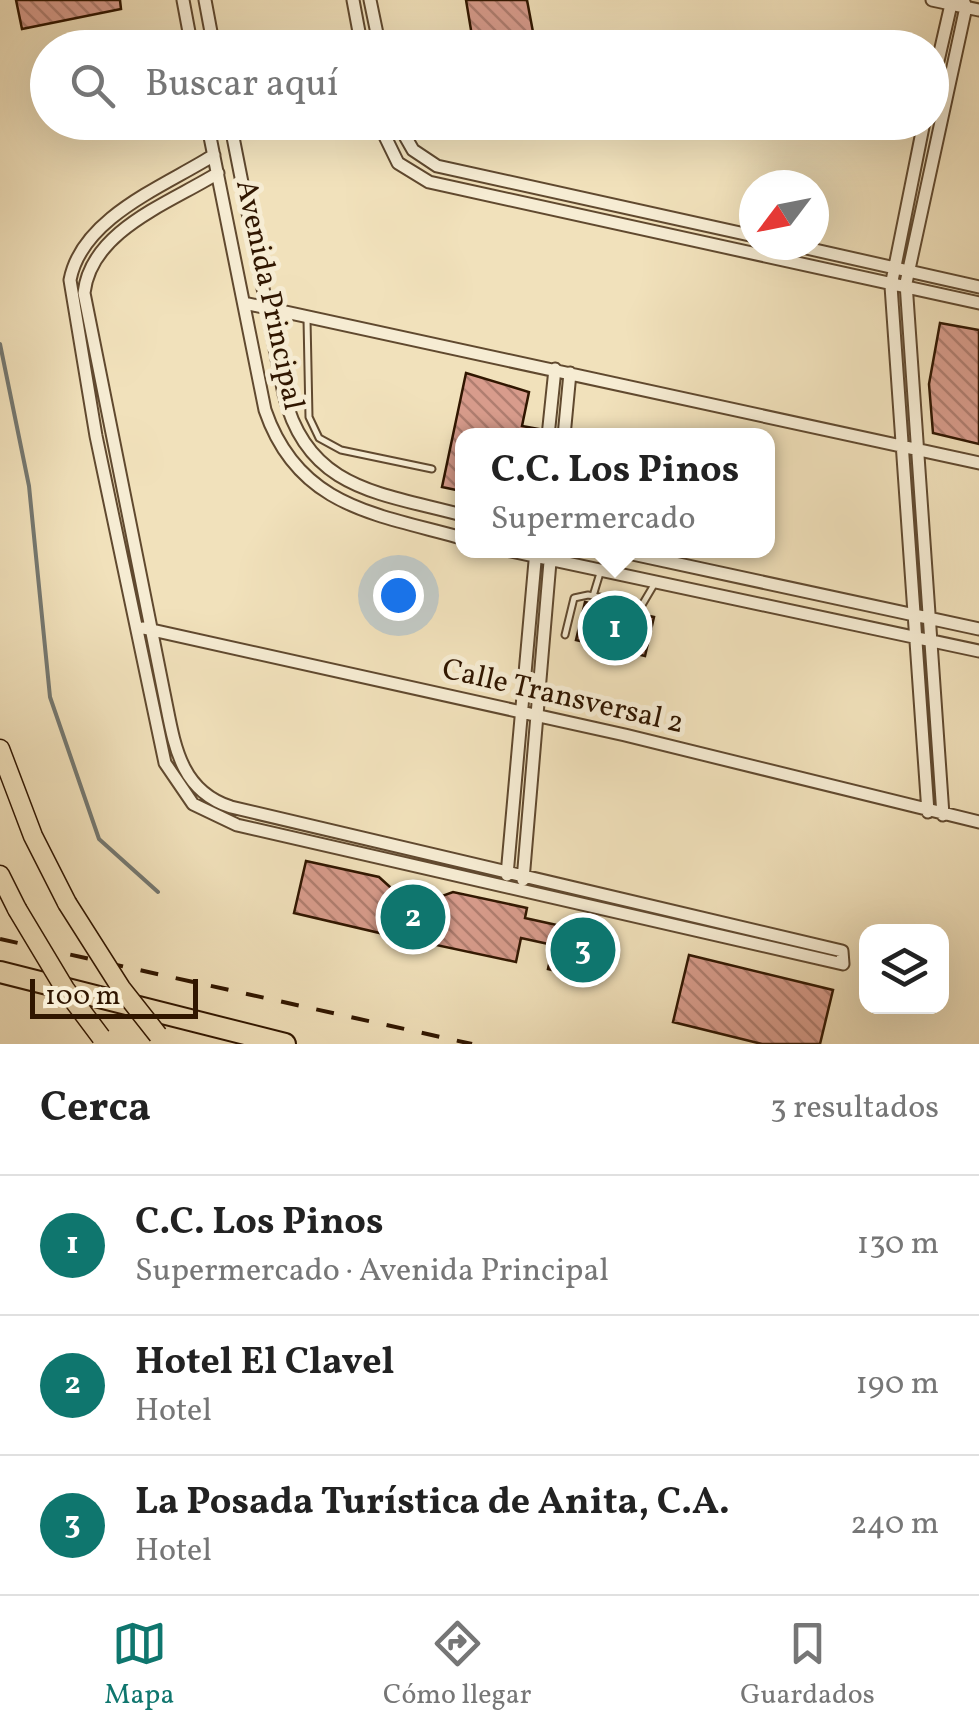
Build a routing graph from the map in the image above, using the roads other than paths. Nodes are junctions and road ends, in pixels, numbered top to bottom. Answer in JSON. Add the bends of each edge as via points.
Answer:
{"nodes":[{"id":1,"x":183,"y":0,"type":"edge"},
{"id":2,"x":205,"y":0,"type":"edge"},
{"id":3,"x":353,"y":0,"type":"edge"},
{"id":4,"x":370,"y":0,"type":"edge"},
{"id":5,"x":932,"y":0,"type":"edge"},
{"id":6,"x":962,"y":4,"type":"edge"},
{"id":7,"x":189,"y":30,"type":"edge"},
{"id":8,"x":211,"y":30,"type":"edge"},
{"id":9,"x":359,"y":30,"type":"edge"},
{"id":10,"x":376,"y":30,"type":"edge"},
{"id":11,"x":949,"y":40,"type":"edge"},
{"id":12,"x":949,"y":67,"type":"edge"},
{"id":13,"x":211,"y":140,"type":"edge"},
{"id":14,"x":234,"y":140,"type":"edge"},
{"id":15,"x":385,"y":140,"type":"edge"},
{"id":16,"x":407,"y":140,"type":"edge"},
{"id":17,"x":920,"y":140,"type":"edge"},
{"id":18,"x":934,"y":140,"type":"edge"},
{"id":19,"x":214,"y":155,"type":"junction"},
{"id":20,"x":218,"y":174,"type":"junction"},
{"id":21,"x":499,"y":180,"type":"junction"},
{"id":22,"x":494,"y":196,"type":"junction"},
{"id":23,"x":576,"y":197,"type":"junction"},
{"id":24,"x":574,"y":214,"type":"junction"},
{"id":25,"x":739,"y":233,"type":"edge"},
{"id":26,"x":829,"y":253,"type":"edge"},
{"id":27,"x":893,"y":268,"type":"junction"},
{"id":28,"x":907,"y":271,"type":"junction"},
{"id":29,"x":892,"y":284,"type":"junction"},
{"id":30,"x":906,"y":287,"type":"junction"},
{"id":31,"x":979,"y":287,"type":"edge"},
{"id":32,"x":244,"y":303,"type":"junction"},
{"id":33,"x":979,"y":303,"type":"edge"},
{"id":34,"x":267,"y":307,"type":"junction"},
{"id":35,"x":307,"y":316,"type":"junction"},
{"id":36,"x":555,"y":369,"type":"junction"},
{"id":37,"x":570,"y":372,"type":"junction"},
{"id":38,"x":549,"y":428,"type":"edge"},
{"id":39,"x":565,"y":428,"type":"edge"},
{"id":40,"x":902,"y":446,"type":"junction"},
{"id":41,"x":918,"y":450,"type":"junction"},
{"id":42,"x":979,"y":463,"type":"edge"},
{"id":43,"x":432,"y":469,"type":"dead end"},
{"id":44,"x":455,"y":513,"type":"edge"},
{"id":45,"x":455,"y":536,"type":"edge"},
{"id":46,"x":536,"y":558,"type":"edge"},
{"id":47,"x":551,"y":558,"type":"edge"},
{"id":48,"x":557,"y":558,"type":"edge"},
{"id":49,"x":651,"y":558,"type":"edge"},
{"id":50,"x":600,"y":573,"type":"junction"},
{"id":51,"x":655,"y":584,"type":"junction"},
{"id":52,"x":593,"y":596,"type":"junction"},
{"id":53,"x":913,"y":614,"type":"junction"},
{"id":54,"x":930,"y":618,"type":"junction"},
{"id":55,"x":134,"y":626,"type":"junction"},
{"id":56,"x":150,"y":629,"type":"junction"},
{"id":57,"x":979,"y":629,"type":"edge"},
{"id":58,"x":564,"y":635,"type":"dead end"},
{"id":59,"x":915,"y":636,"type":"junction"},
{"id":60,"x":932,"y":640,"type":"junction"},
{"id":61,"x":979,"y":651,"type":"edge"},
{"id":62,"x":522,"y":712,"type":"junction"},
{"id":63,"x":920,"y":714,"type":"junction"},
{"id":64,"x":536,"y":715,"type":"junction"},
{"id":65,"x":937,"y":716,"type":"junction"},
{"id":66,"x":0,"y":750,"type":"edge"},
{"id":67,"x":212,"y":800,"type":"junction"},
{"id":68,"x":203,"y":811,"type":"junction"},
{"id":69,"x":928,"y":812,"type":"junction"},
{"id":70,"x":943,"y":815,"type":"junction"},
{"id":71,"x":294,"y":822,"type":"junction"},
{"id":72,"x":979,"y":822,"type":"edge"},
{"id":73,"x":292,"y":838,"type":"junction"},
{"id":74,"x":420,"y":850,"type":"junction"},
{"id":75,"x":418,"y":866,"type":"junction"},
{"id":76,"x":508,"y":870,"type":"junction"},
{"id":77,"x":523,"y":874,"type":"junction"},
{"id":78,"x":0,"y":876,"type":"edge"},
{"id":79,"x":507,"y":886,"type":"junction"},
{"id":80,"x":522,"y":889,"type":"junction"},
{"id":81,"x":0,"y":972,"type":"edge"},
{"id":82,"x":104,"y":1040,"type":"edge"},
{"id":83,"x":162,"y":1040,"type":"edge"},
{"id":84,"x":285,"y":1044,"type":"edge"}],
"edges":[{"from":1,"to":7,"type":"street"},
{"from":2,"to":8,"type":"street"},
{"from":3,"to":9,"type":"street"},
{"from":4,"to":10,"type":"street"},
{"from":5,"to":6,"type":"street"},
{"from":6,"to":11,"type":"street"},
{"from":6,"to":12,"type":"street"},
{"from":13,"to":19,"type":"street","name":"Avenida Principal"},
{"from":14,"to":34,"type":"street","name":"Avenida Principal"},
{"from":15,"to":22,"type":"street","via":[[410,172],[429,182]]},
{"from":16,"to":21,"type":"street","via":[[429,163]]},
{"from":17,"to":27,"type":"street"},
{"from":18,"to":28,"type":"street"},
{"from":19,"to":20,"type":"street","name":"Avenida Principal"},
{"from":19,"to":55,"type":"street","via":[[98,229],[72,273],[72,310]]},
{"from":20,"to":32,"type":"street","name":"Avenida Principal"},
{"from":20,"to":56,"type":"street","via":[[110,240],[94,258],[86,284],[87,324]]},
{"from":21,"to":22,"type":"street"},
{"from":21,"to":23,"type":"street"},
{"from":22,"to":24,"type":"street"},
{"from":23,"to":24,"type":"street"},
{"from":23,"to":25,"type":"street"},
{"from":24,"to":29,"type":"street"},
{"from":26,"to":27,"type":"street"},
{"from":27,"to":28,"type":"street"},
{"from":27,"to":29,"type":"street"},
{"from":28,"to":30,"type":"street"},
{"from":28,"to":31,"type":"street"},
{"from":29,"to":30,"type":"street"},
{"from":29,"to":40,"type":"street"},
{"from":30,"to":33,"type":"street"},
{"from":30,"to":41,"type":"street"},
{"from":32,"to":34,"type":"street"},
{"from":32,"to":45,"type":"street","name":"Avenida Principal","via":[[265,410],[302,472],[350,507]]},
{"from":34,"to":35,"type":"street"},
{"from":34,"to":44,"type":"street","name":"Avenida Principal","via":[[287,407],[320,463],[353,486]]},
{"from":35,"to":36,"type":"street"},
{"from":35,"to":43,"type":"lane","via":[[309,417],[319,438],[341,450]]},
{"from":36,"to":37,"type":"street"},
{"from":36,"to":38,"type":"street"},
{"from":37,"to":39,"type":"street"},
{"from":37,"to":40,"type":"street"},
{"from":40,"to":41,"type":"street"},
{"from":40,"to":53,"type":"street"},
{"from":41,"to":42,"type":"street"},
{"from":41,"to":54,"type":"street"},
{"from":46,"to":62,"type":"street"},
{"from":47,"to":64,"type":"street"},
{"from":48,"to":50,"type":"street"},
{"from":49,"to":53,"type":"street"},
{"from":50,"to":51,"type":"street"},
{"from":50,"to":52,"type":"lane"},
{"from":51,"to":52,"type":"lane","via":[[642,605]]},
{"from":51,"to":59,"type":"street"},
{"from":52,"to":58,"type":"lane","via":[[570,604]]},
{"from":53,"to":54,"type":"street"},
{"from":53,"to":59,"type":"street"},
{"from":54,"to":57,"type":"street"},
{"from":54,"to":60,"type":"street"},
{"from":55,"to":56,"type":"street","name":"Calle Transversal 2"},
{"from":55,"to":68,"type":"street","via":[[164,763],[181,792]]},
{"from":56,"to":62,"type":"street","name":"Calle Transversal 2"},
{"from":56,"to":67,"type":"street","via":[[180,763]]},
{"from":59,"to":60,"type":"street"},
{"from":59,"to":63,"type":"street"},
{"from":60,"to":61,"type":"street"},
{"from":60,"to":65,"type":"street"},
{"from":62,"to":64,"type":"street","name":"Calle Transversal 2"},
{"from":62,"to":76,"type":"street"},
{"from":63,"to":65,"type":"street"},
{"from":63,"to":69,"type":"street"},
{"from":64,"to":69,"type":"street","name":"Calle Transversal 2"},
{"from":64,"to":77,"type":"street"},
{"from":65,"to":70,"type":"street"},
{"from":66,"to":83,"type":"main road","bridge":true,"via":[[66,903]]},
{"from":67,"to":68,"type":"street"},
{"from":67,"to":71,"type":"street"},
{"from":68,"to":73,"type":"street"},
{"from":69,"to":70,"type":"street","name":"Calle Transversal 2"},
{"from":70,"to":72,"type":"street","name":"Calle Transversal 2"},
{"from":71,"to":73,"type":"street"},
{"from":71,"to":74,"type":"street"},
{"from":73,"to":75,"type":"street"},
{"from":74,"to":75,"type":"street"},
{"from":74,"to":76,"type":"street"},
{"from":75,"to":79,"type":"street"},
{"from":76,"to":77,"type":"street"},
{"from":76,"to":79,"type":"street"},
{"from":77,"to":80,"type":"street"},
{"from":77,"to":80,"type":"street","via":[[842,951],[846,960],[838,965]]},
{"from":78,"to":82,"type":"main road","bridge":true},
{"from":79,"to":80,"type":"street"},
{"from":81,"to":84,"type":"highway"}]}
